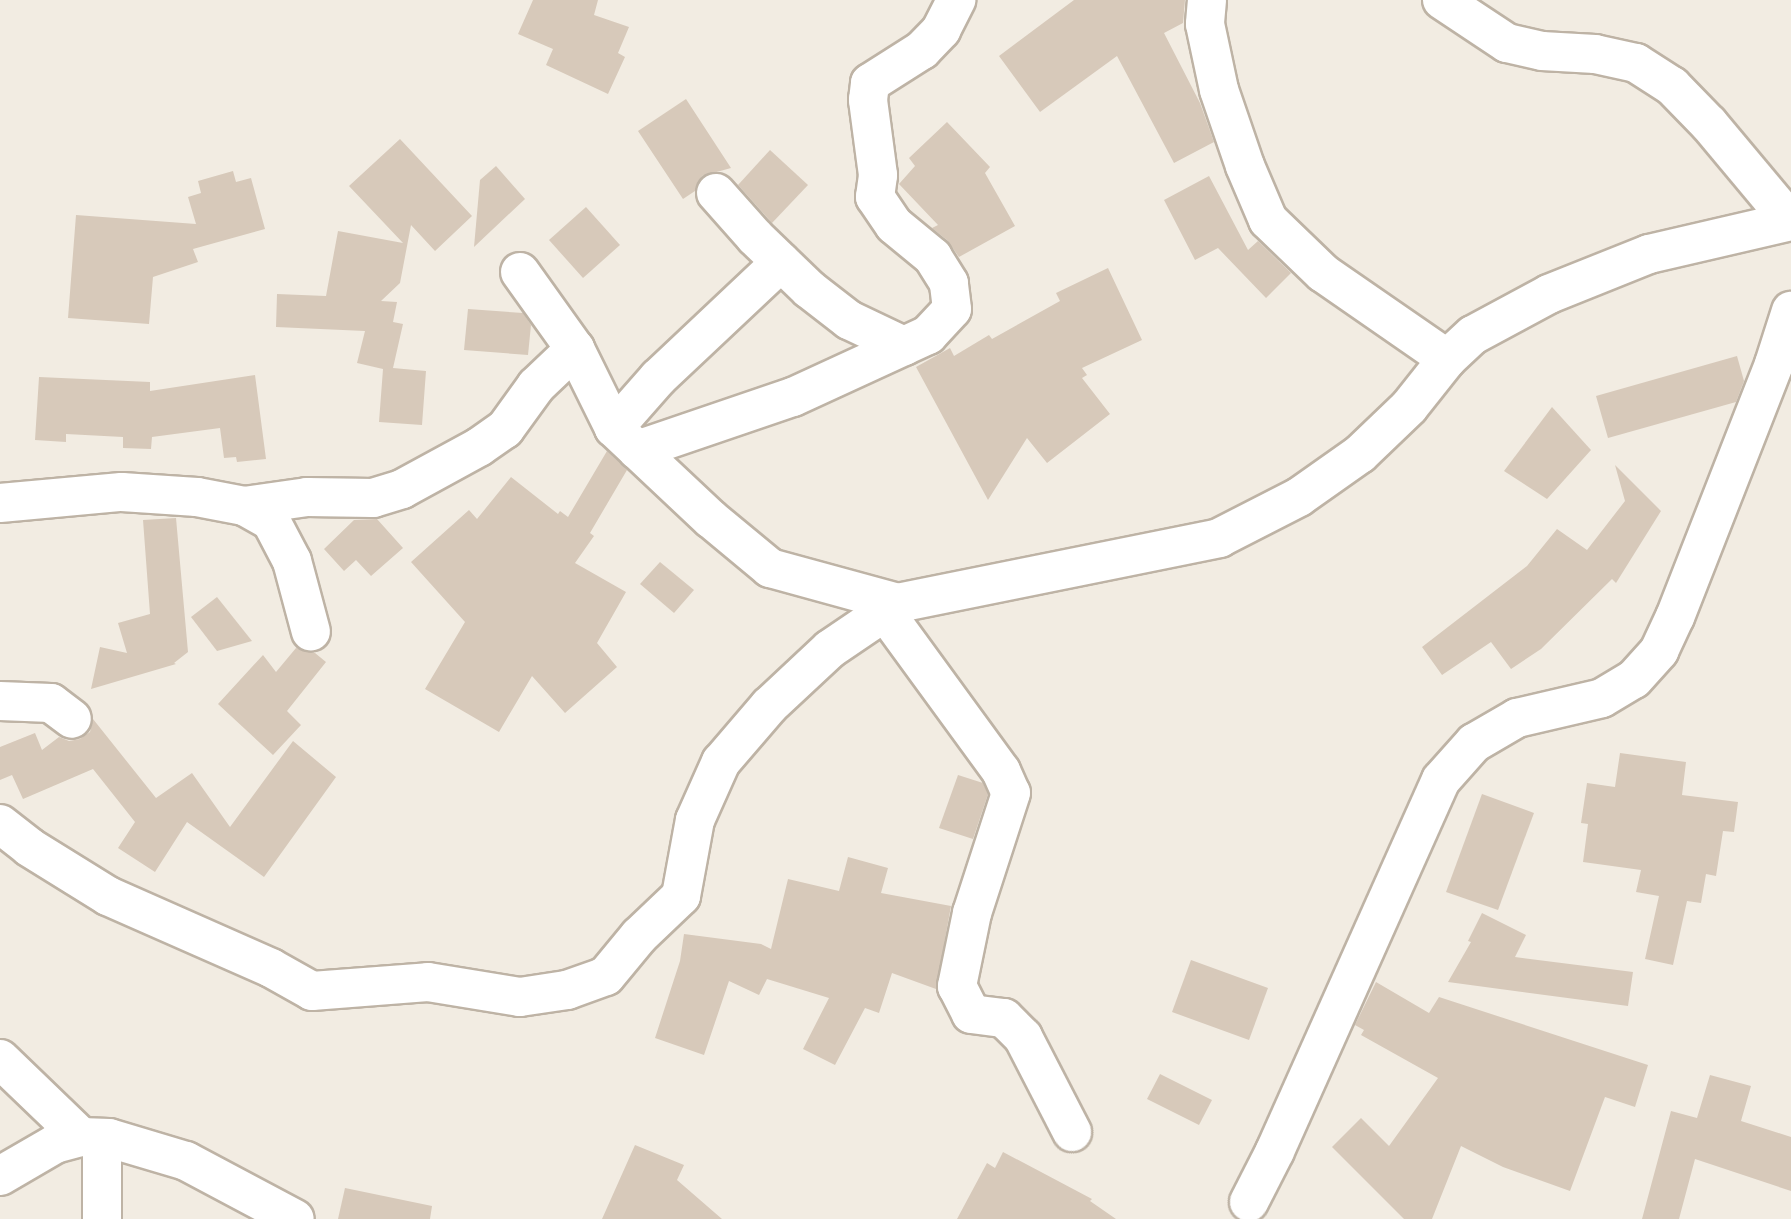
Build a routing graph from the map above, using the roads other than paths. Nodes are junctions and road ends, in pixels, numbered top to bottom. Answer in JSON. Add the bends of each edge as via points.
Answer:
{"nodes":[{"id":1,"x":956,"y":0,"type":"edge"},
{"id":2,"x":1207,"y":0,"type":"edge"},
{"id":3,"x":1442,"y":0,"type":"edge"},
{"id":4,"x":716,"y":193,"type":"dead end"},
{"id":5,"x":1790,"y":221,"type":"edge"},
{"id":6,"x":781,"y":261,"type":"junction"},
{"id":7,"x":520,"y":272,"type":"dead end"},
{"id":8,"x":1791,"y":311,"type":"edge"},
{"id":9,"x":904,"y":346,"type":"junction"},
{"id":10,"x":575,"y":349,"type":"junction"},
{"id":11,"x":1447,"y":359,"type":"junction"},
{"id":12,"x":625,"y":439,"type":"junction"},
{"id":13,"x":0,"y":503,"type":"edge"},
{"id":14,"x":243,"y":506,"type":"junction"},
{"id":15,"x":891,"y":607,"type":"junction"},
{"id":16,"x":311,"y":632,"type":"dead end"},
{"id":17,"x":0,"y":701,"type":"edge"},
{"id":18,"x":72,"y":719,"type":"dead end"},
{"id":19,"x":0,"y":824,"type":"edge"},
{"id":20,"x":0,"y":1059,"type":"edge"},
{"id":21,"x":1072,"y":1132,"type":"dead end"},
{"id":22,"x":91,"y":1138,"type":"junction"},
{"id":23,"x":0,"y":1176,"type":"edge"},
{"id":24,"x":1249,"y":1202,"type":"dead end"},
{"id":25,"x":102,"y":1219,"type":"edge"},
{"id":26,"x":295,"y":1219,"type":"edge"}],
"edges":[{"from":1,"to":9,"type":"street","via":[[941,30],[922,50],[870,83],[869,126],[878,174],[875,197],[894,225],[933,257],[948,283],[952,309],[928,335]]},
{"from":2,"to":11,"type":"street","via":[[1205,24],[1219,90],[1268,220],[1323,273]]},
{"from":3,"to":5,"type":"street","via":[[1507,43],[1636,63],[1672,86]]},
{"from":4,"to":6,"type":"street"},
{"from":5,"to":11,"type":"street","via":[[1649,254],[1549,294],[1473,335]]},
{"from":6,"to":9,"type":"street","via":[[849,320]]},
{"from":6,"to":12,"type":"street","via":[[658,378]]},
{"from":7,"to":10,"type":"street"},
{"from":8,"to":24,"type":"street","via":[[1765,389],[1659,651],[1634,679],[1602,698],[1517,718],[1485,736],[1441,780]]},
{"from":9,"to":12,"type":"street","via":[[793,397]]},
{"from":10,"to":12,"type":"street"},
{"from":10,"to":14,"type":"street","via":[[536,386],[505,429],[401,489],[373,498],[307,497]]},
{"from":11,"to":15,"type":"street","via":[[1409,407],[1360,454],[1299,497],[1219,538]]},
{"from":12,"to":15,"type":"street","via":[[770,568]]},
{"from":13,"to":14,"type":"street","via":[[122,492],[197,497]]},
{"from":14,"to":16,"type":"street","via":[[271,521],[292,561]]},
{"from":15,"to":19,"type":"street","via":[[830,649],[769,706],[721,761],[695,820],[681,896],[606,976],[567,990],[520,997],[428,982],[312,991],[271,968],[108,896]]},
{"from":15,"to":21,"type":"street","via":[[1001,771],[1011,793],[965,944],[957,986],[962,1001],[971,1014],[1004,1018],[1023,1037]]},
{"from":17,"to":18,"type":"street","via":[[51,703]]},
{"from":20,"to":22,"type":"street"},
{"from":22,"to":23,"type":"street","via":[[55,1144]]},
{"from":22,"to":25,"type":"street"},
{"from":22,"to":26,"type":"street","via":[[186,1161]]}]}
